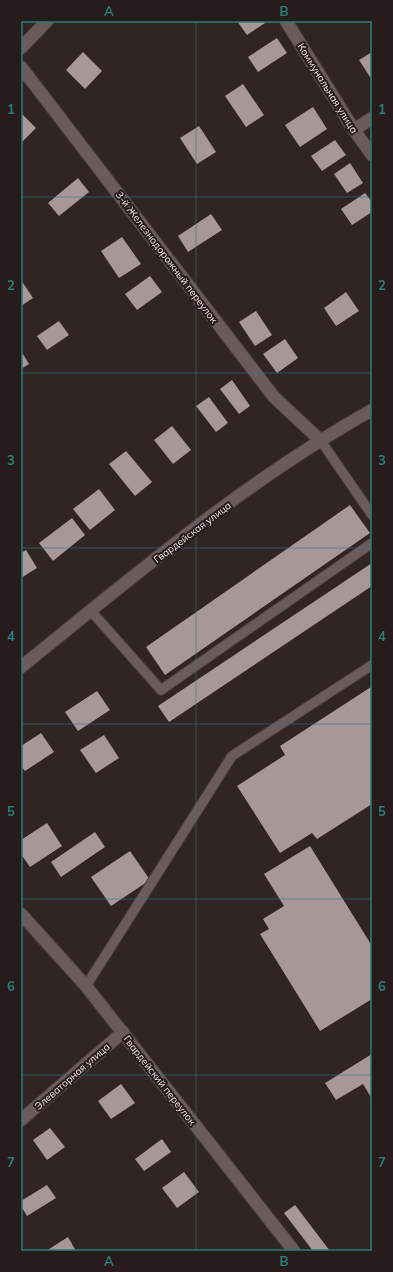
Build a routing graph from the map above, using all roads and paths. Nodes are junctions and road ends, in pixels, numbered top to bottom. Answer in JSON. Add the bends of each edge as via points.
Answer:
{"nodes":[{"id":1,"x":47,"y":21,"type":"edge"},
{"id":2,"x":286,"y":21,"type":"edge"},
{"id":3,"x":21,"y":48,"type":"edge"},
{"id":4,"x":21,"y":67,"type":"edge"},
{"id":5,"x":372,"y":118,"type":"edge"},
{"id":6,"x":354,"y":130,"type":"junction"},
{"id":7,"x":372,"y":155,"type":"edge"},
{"id":8,"x":372,"y":410,"type":"edge"},
{"id":9,"x":321,"y":441,"type":"junction"},
{"id":10,"x":372,"y":515,"type":"edge"},
{"id":11,"x":372,"y":543,"type":"edge"},
{"id":12,"x":91,"y":611,"type":"junction"},
{"id":13,"x":372,"y":665,"type":"edge"},
{"id":14,"x":21,"y":667,"type":"edge"},
{"id":15,"x":21,"y":914,"type":"edge"},
{"id":16,"x":86,"y":986,"type":"junction"},
{"id":17,"x":122,"y":1032,"type":"junction"},
{"id":18,"x":21,"y":1120,"type":"edge"},
{"id":19,"x":294,"y":1251,"type":"edge"}],
"edges":[{"from":1,"to":3,"type":"street"},
{"from":2,"to":6,"type":"street","name":"Коммунальная улица"},
{"from":4,"to":9,"type":"street","name":"3-й Железнодорожный переулок","via":[[274,396]]},
{"from":5,"to":6,"type":"street"},
{"from":6,"to":7,"type":"street","name":"Коммунальная улица"},
{"from":8,"to":9,"type":"street","name":"Гвардейская улица"},
{"from":9,"to":10,"type":"lane"},
{"from":9,"to":12,"type":"street","name":"Гвардейская улица","via":[[274,470]]},
{"from":11,"to":12,"type":"lane","via":[[161,690]]},
{"from":12,"to":14,"type":"street","name":"Гвардейская улица"},
{"from":13,"to":16,"type":"lane","via":[[232,756]]},
{"from":15,"to":16,"type":"street","name":"Гвардейский переулок"},
{"from":16,"to":17,"type":"street","name":"Гвардейский переулок"},
{"from":17,"to":18,"type":"street","name":"Элеваторная улица"},
{"from":17,"to":19,"type":"street","name":"Гвардейский переулок"}]}
